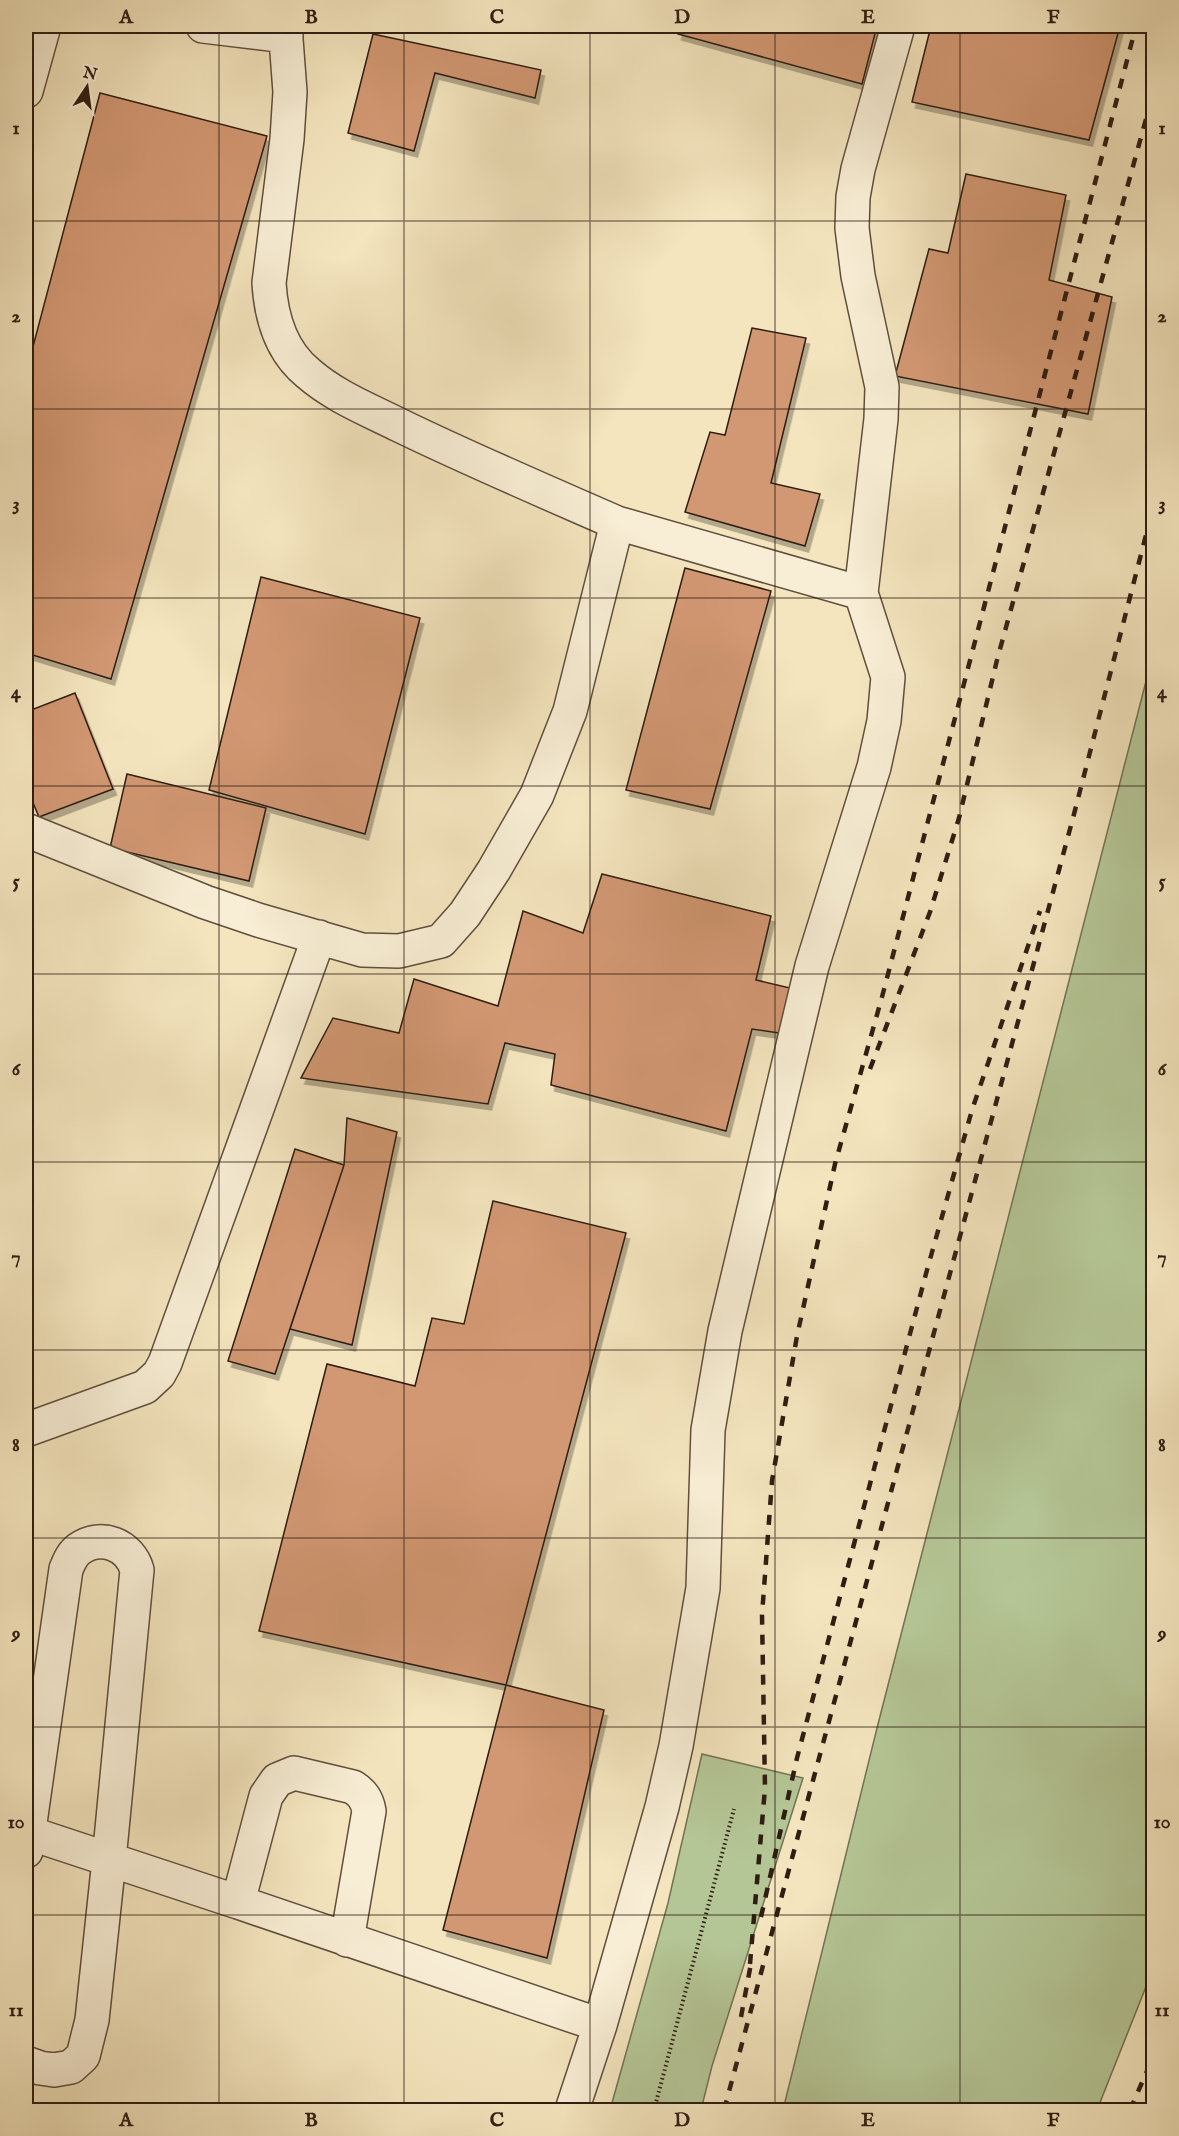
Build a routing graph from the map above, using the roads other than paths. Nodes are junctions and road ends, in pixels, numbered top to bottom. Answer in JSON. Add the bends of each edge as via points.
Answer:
{"nodes":[{"id":1,"x":44,"y":26,"type":"edge"},
{"id":2,"x":203,"y":26,"type":"edge"},
{"id":3,"x":898,"y":26,"type":"edge"},
{"id":4,"x":285,"y":31,"type":"edge"},
{"id":5,"x":26,"y":91,"type":"edge"},
{"id":6,"x":617,"y":523,"type":"junction"},
{"id":7,"x":861,"y":593,"type":"junction"},
{"id":8,"x":26,"y":830,"type":"edge"},
{"id":9,"x":319,"y":937,"type":"junction"},
{"id":10,"x":26,"y":1430,"type":"edge"},
{"id":11,"x":26,"y":1838,"type":"edge"},
{"id":12,"x":110,"y":1860,"type":"junction"},
{"id":13,"x":238,"y":1902,"type":"junction"},
{"id":14,"x":347,"y":1940,"type":"junction"},
{"id":15,"x":600,"y":2025,"type":"junction"},
{"id":16,"x":26,"y":2062,"type":"edge"},
{"id":17,"x":572,"y":2110,"type":"edge"}],
"edges":[{"from":1,"to":5,"type":"lane"},
{"from":2,"to":4,"type":"lane"},
{"from":3,"to":7,"type":"lane","via":[[853,197],[858,276],[882,387]]},
{"from":4,"to":6,"type":"lane","via":[[290,92],[288,139],[269,283],[275,323],[292,356],[307,373],[357,404]]},
{"from":6,"to":7,"type":"lane"},
{"from":6,"to":9,"type":"lane","via":[[570,711],[537,795],[465,914],[441,941],[399,951],[362,950]]},
{"from":7,"to":15,"type":"lane","via":[[888,676],[884,721],[874,767],[812,966],[725,1331],[708,1430],[703,1588],[676,1746]]},
{"from":8,"to":9,"type":"lane","via":[[205,902]]},
{"from":9,"to":10,"type":"lane","via":[[159,1374],[145,1387]]},
{"from":11,"to":12,"type":"lane"},
{"from":11,"to":12,"type":"lane","via":[[66,1569],[80,1548],[101,1541],[113,1543],[128,1552],[137,1570]]},
{"from":12,"to":13,"type":"lane"},
{"from":12,"to":16,"type":"lane","via":[[92,2020],[83,2056],[63,2070]]},
{"from":13,"to":14,"type":"lane"},
{"from":13,"to":14,"type":"lane","via":[[266,1796],[277,1780],[294,1773],[352,1787],[365,1798],[369,1810]]},
{"from":14,"to":15,"type":"lane"},
{"from":15,"to":17,"type":"lane"}]}
